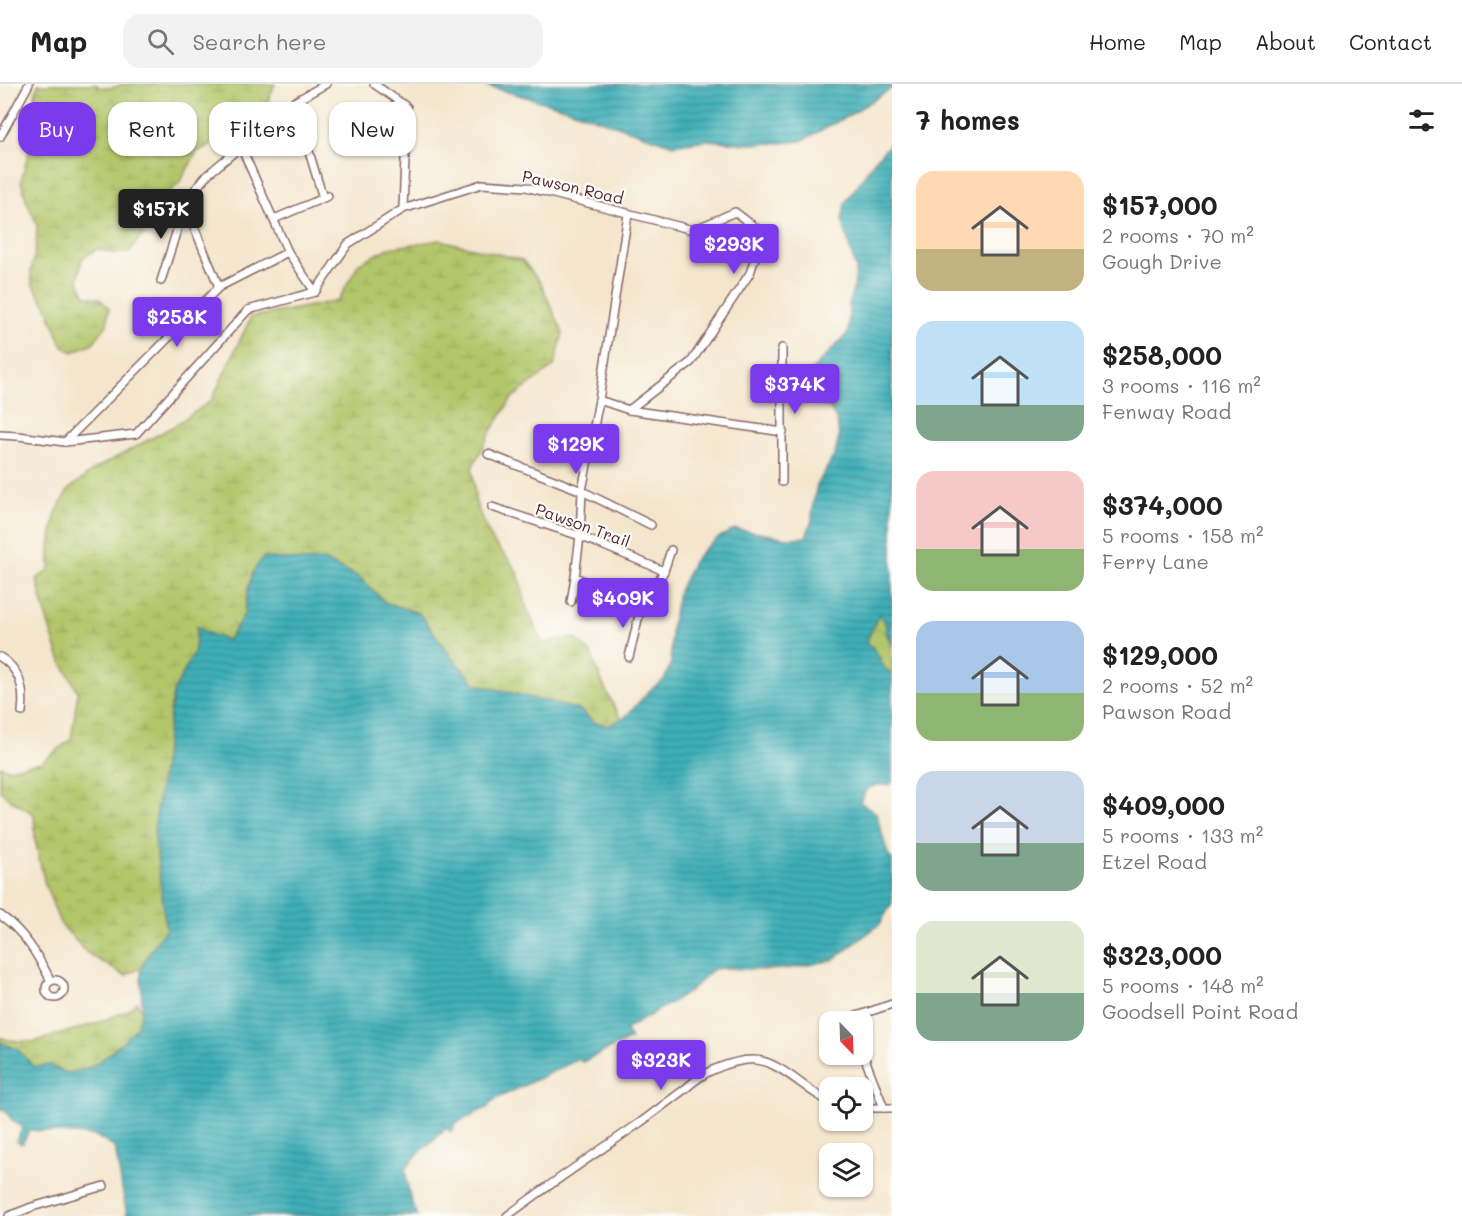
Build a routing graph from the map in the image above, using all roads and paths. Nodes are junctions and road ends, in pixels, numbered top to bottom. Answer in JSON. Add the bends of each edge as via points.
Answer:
{"nodes":[{"id":1,"x":28,"y":84,"type":"edge"},
{"id":2,"x":326,"y":84,"type":"edge"},
{"id":3,"x":374,"y":84,"type":"edge"},
{"id":4,"x":294,"y":102,"type":"edge"},
{"id":5,"x":0,"y":137,"type":"edge"},
{"id":6,"x":230,"y":156,"type":"edge"},
{"id":7,"x":245,"y":156,"type":"edge"},
{"id":8,"x":312,"y":156,"type":"edge"},
{"id":9,"x":184,"y":205,"type":"junction"},
{"id":10,"x":403,"y":209,"type":"junction"},
{"id":11,"x":628,"y":214,"type":"junction"},
{"id":12,"x":274,"y":219,"type":"junction"},
{"id":13,"x":288,"y":252,"type":"junction"},
{"id":14,"x":161,"y":281,"type":"dead end"},
{"id":15,"x":219,"y":287,"type":"junction"},
{"id":16,"x":315,"y":292,"type":"junction"},
{"id":17,"x":782,"y":348,"type":"dead end"},
{"id":18,"x":599,"y":400,"type":"junction"},
{"id":19,"x":629,"y":410,"type":"junction"},
{"id":20,"x":783,"y":432,"type":"junction"},
{"id":21,"x":0,"y":435,"type":"edge"},
{"id":22,"x":65,"y":442,"type":"junction"},
{"id":23,"x":488,"y":454,"type":"dead end"},
{"id":24,"x":782,"y":482,"type":"dead end"},
{"id":25,"x":582,"y":491,"type":"junction"},
{"id":26,"x":492,"y":507,"type":"dead end"},
{"id":27,"x":651,"y":525,"type":"dead end"},
{"id":28,"x":580,"y":536,"type":"junction"},
{"id":29,"x":672,"y":550,"type":"dead end"},
{"id":30,"x":664,"y":571,"type":"junction"},
{"id":31,"x":575,"y":577,"type":"junction"},
{"id":32,"x":571,"y":602,"type":"dead end"},
{"id":33,"x":641,"y":607,"type":"junction"},
{"id":34,"x":0,"y":657,"type":"edge"},
{"id":35,"x":629,"y":657,"type":"dead end"},
{"id":36,"x":22,"y":712,"type":"dead end"},
{"id":37,"x":0,"y":915,"type":"edge"},
{"id":38,"x":51,"y":981,"type":"dead end"},
{"id":39,"x":892,"y":1004,"type":"edge"},
{"id":40,"x":873,"y":1012,"type":"edge"},
{"id":41,"x":868,"y":1065,"type":"edge"},
{"id":42,"x":819,"y":1096,"type":"edge"},
{"id":43,"x":888,"y":1108,"type":"edge"},
{"id":44,"x":104,"y":1186,"type":"dead end"},
{"id":45,"x":9,"y":1216,"type":"edge"},
{"id":46,"x":507,"y":1216,"type":"edge"}],
"edges":[{"from":1,"to":5,"type":"street"},
{"from":2,"to":4,"type":"street"},
{"from":3,"to":10,"type":"street","via":[[407,107]]},
{"from":6,"to":9,"type":"street","via":[[207,175]]},
{"from":7,"to":12,"type":"street"},
{"from":8,"to":12,"type":"street","via":[[325,197]]},
{"from":9,"to":14,"type":"street"},
{"from":9,"to":15,"type":"street"},
{"from":10,"to":11,"type":"street","name":"Pawson Road","via":[[482,184],[526,187]]},
{"from":10,"to":16,"type":"street","name":"Pawson Road","via":[[348,244]]},
{"from":11,"to":18,"type":"street","name":"Pawson Road"},
{"from":11,"to":19,"type":"street","via":[[693,230],[735,212],[760,231],[750,273],[692,362]]},
{"from":12,"to":13,"type":"street"},
{"from":13,"to":15,"type":"street"},
{"from":13,"to":16,"type":"street"},
{"from":15,"to":22,"type":"street"},
{"from":16,"to":22,"type":"street","via":[[248,310],[136,434]]},
{"from":17,"to":20,"type":"street"},
{"from":18,"to":19,"type":"street"},
{"from":18,"to":25,"type":"street","name":"Pawson Road"},
{"from":19,"to":20,"type":"street"},
{"from":20,"to":24,"type":"street"},
{"from":21,"to":22,"type":"street"},
{"from":23,"to":25,"type":"street"},
{"from":25,"to":27,"type":"street"},
{"from":25,"to":28,"type":"street","name":"Pawson Road"},
{"from":26,"to":28,"type":"street","name":"Pawson Trail"},
{"from":28,"to":30,"type":"street","name":"Pawson Trail"},
{"from":28,"to":31,"type":"street","name":"Pawson Road"},
{"from":29,"to":30,"type":"street"},
{"from":30,"to":33,"type":"street"},
{"from":31,"to":32,"type":"street","name":"Pawson Road"},
{"from":31,"to":33,"type":"street"},
{"from":33,"to":35,"type":"street"},
{"from":34,"to":36,"type":"street","via":[[15,670],[22,686]]},
{"from":37,"to":38,"type":"street","via":[[32,947]]},
{"from":39,"to":40,"type":"street"},
{"from":41,"to":43,"type":"street"},
{"from":42,"to":46,"type":"street","via":[[763,1061],[721,1066],[701,1076]]},
{"from":44,"to":45,"type":"street"}]}
